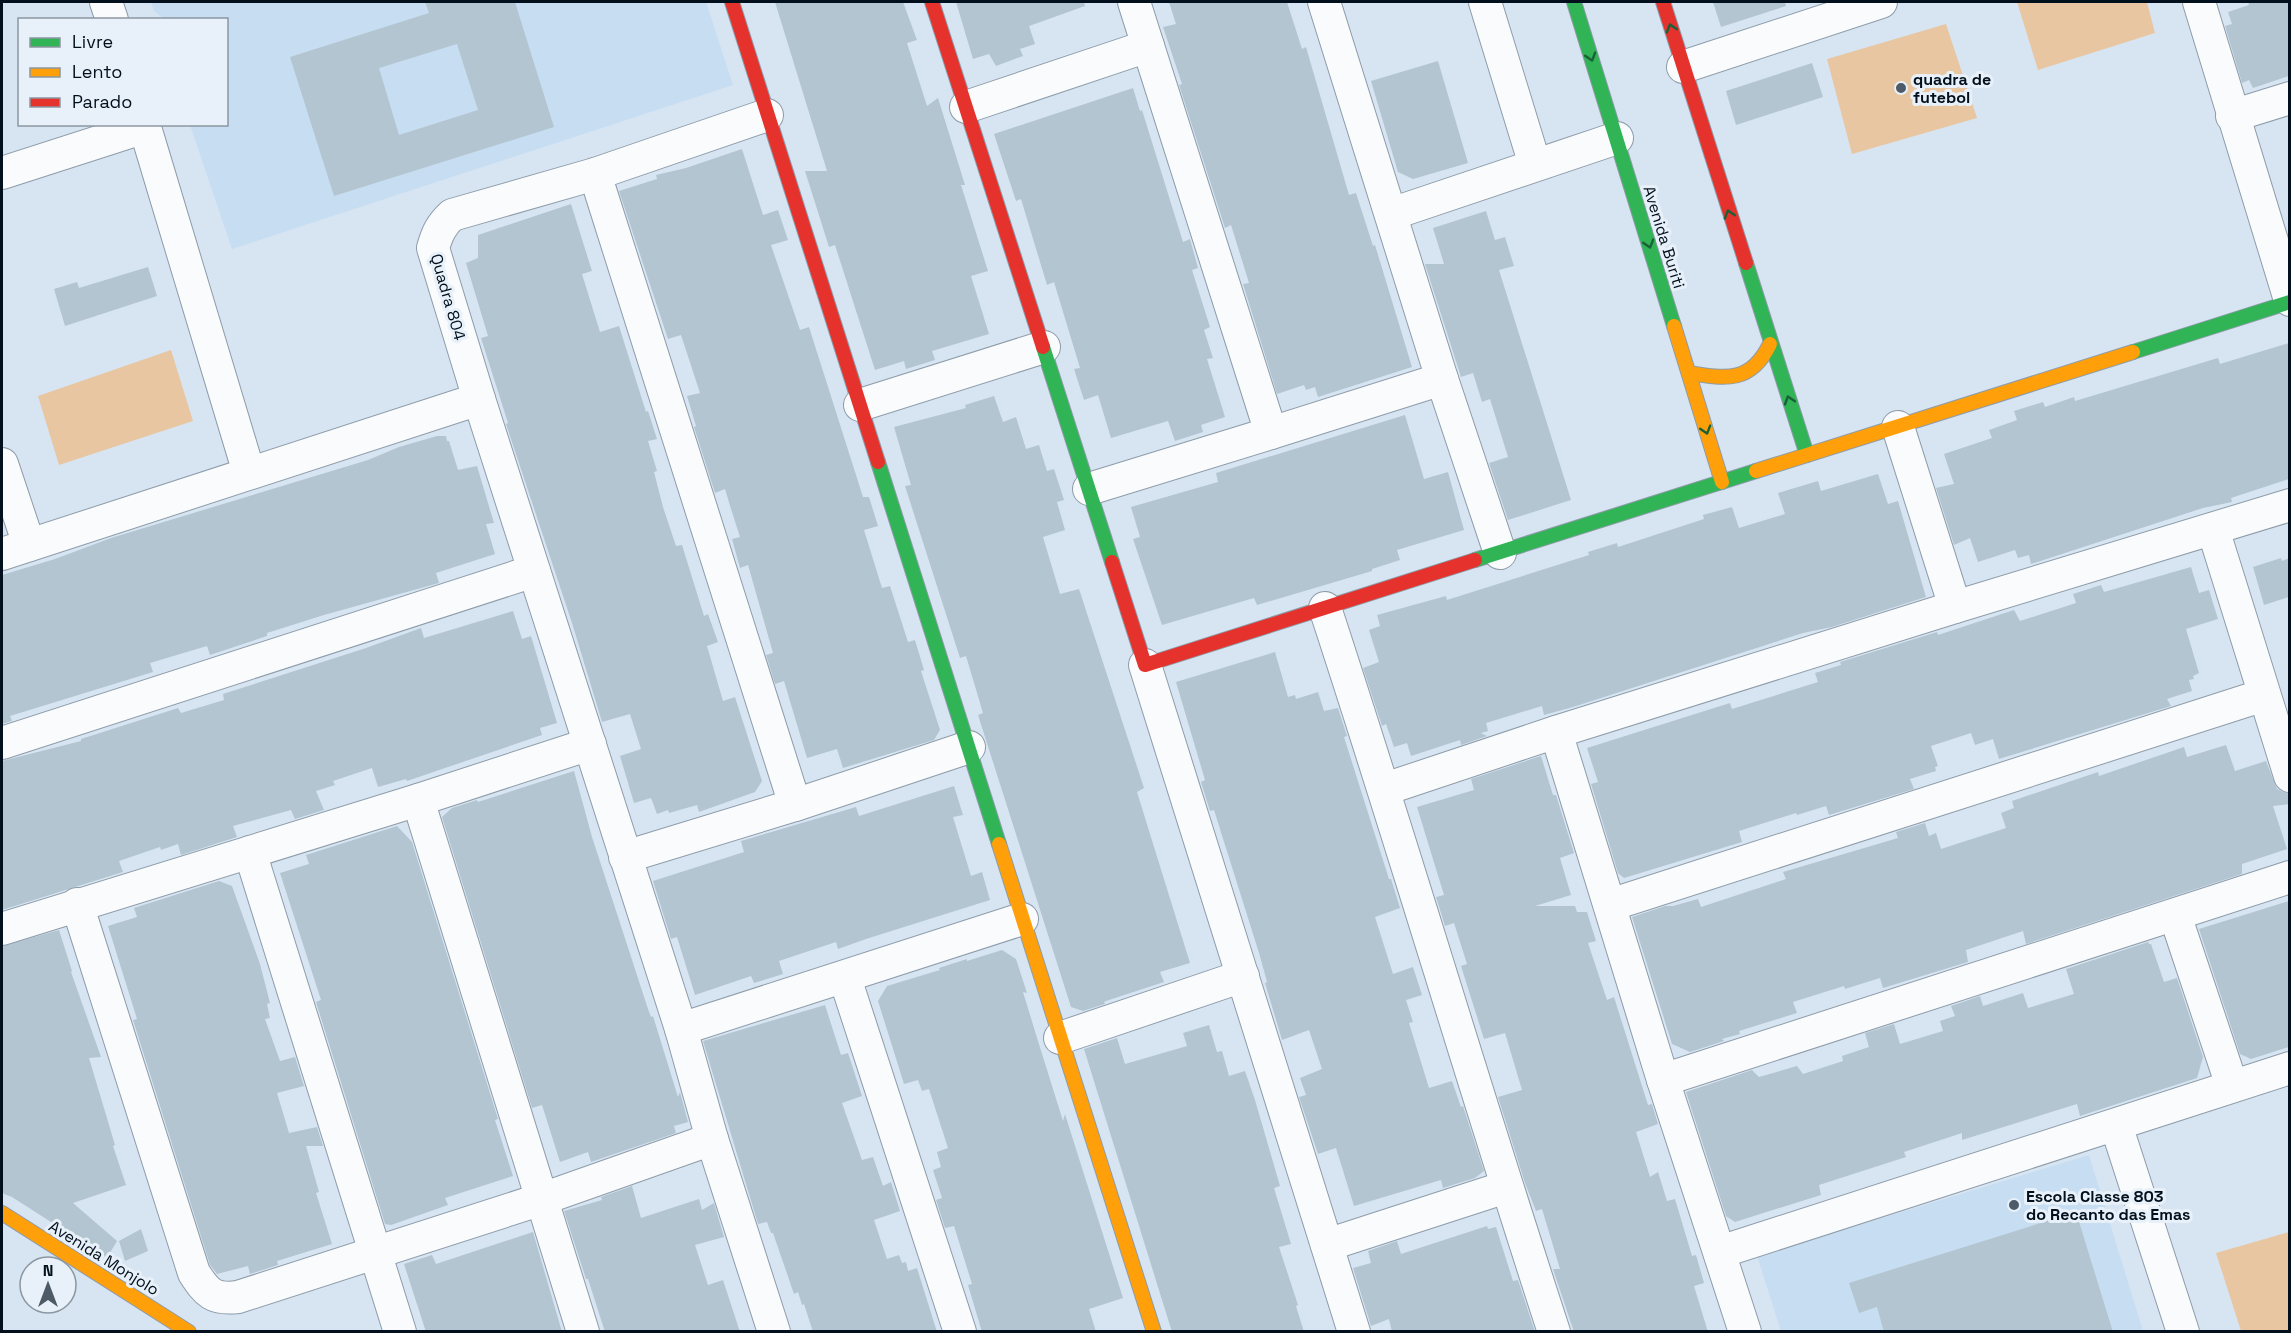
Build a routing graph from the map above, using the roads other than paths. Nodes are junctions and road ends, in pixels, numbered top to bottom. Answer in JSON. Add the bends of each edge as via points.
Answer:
{"nodes":[{"id":1,"x":106,"y":2,"type":"edge"},
{"id":2,"x":732,"y":2,"type":"edge"},
{"id":3,"x":932,"y":2,"type":"edge"},
{"id":4,"x":1134,"y":2,"type":"edge"},
{"id":5,"x":1324,"y":2,"type":"edge"},
{"id":6,"x":1485,"y":2,"type":"edge"},
{"id":7,"x":1574,"y":2,"type":"edge"},
{"id":8,"x":1663,"y":2,"type":"edge"},
{"id":9,"x":1881,"y":2,"type":"edge"},
{"id":10,"x":2199,"y":2,"type":"edge"},
{"id":11,"x":111,"y":18,"type":"edge"},
{"id":12,"x":1149,"y":46,"type":"junction"},
{"id":13,"x":1683,"y":67,"type":"junction"},
{"id":14,"x":2289,"y":98,"type":"edge"},
{"id":15,"x":966,"y":107,"type":"junction"},
{"id":16,"x":767,"y":115,"type":"junction"},
{"id":17,"x":2232,"y":116,"type":"junction"},
{"id":18,"x":144,"y":126,"type":"edge"},
{"id":19,"x":1617,"y":138,"type":"junction"},
{"id":20,"x":1535,"y":165,"type":"junction"},
{"id":21,"x":2,"y":173,"type":"edge"},
{"id":22,"x":595,"y":174,"type":"junction"},
{"id":23,"x":1391,"y":214,"type":"junction"},
{"id":24,"x":2289,"y":301,"type":"edge"},
{"id":25,"x":1770,"y":344,"type":"junction"},
{"id":26,"x":1044,"y":347,"type":"junction"},
{"id":27,"x":1689,"y":373,"type":"junction"},
{"id":28,"x":1442,"y":379,"type":"junction"},
{"id":29,"x":478,"y":399,"type":"junction"},
{"id":30,"x":860,"y":405,"type":"junction"},
{"id":31,"x":1898,"y":427,"type":"junction"},
{"id":32,"x":1271,"y":433,"type":"junction"},
{"id":33,"x":1807,"y":455,"type":"junction"},
{"id":34,"x":2,"y":464,"type":"edge"},
{"id":35,"x":249,"y":472,"type":"junction"},
{"id":36,"x":1722,"y":482,"type":"junction"},
{"id":37,"x":1089,"y":489,"type":"junction"},
{"id":38,"x":2289,"y":505,"type":"edge"},
{"id":39,"x":2213,"y":529,"type":"junction"},
{"id":40,"x":15,"y":549,"type":"edge"},
{"id":41,"x":1500,"y":553,"type":"junction"},
{"id":42,"x":534,"y":571,"type":"junction"},
{"id":43,"x":1954,"y":607,"type":"junction"},
{"id":44,"x":1325,"y":608,"type":"junction"},
{"id":45,"x":1146,"y":664,"type":"junction"},
{"id":46,"x":2264,"y":695,"type":"junction"},
{"id":47,"x":1556,"y":732,"type":"junction"},
{"id":48,"x":2,"y":743,"type":"edge"},
{"id":49,"x":590,"y":744,"type":"junction"},
{"id":50,"x":969,"y":747,"type":"junction"},
{"id":51,"x":2289,"y":776,"type":"edge"},
{"id":52,"x":1385,"y":789,"type":"junction"},
{"id":53,"x":418,"y":800,"type":"junction"},
{"id":54,"x":795,"y":805,"type":"junction"},
{"id":55,"x":250,"y":852,"type":"junction"},
{"id":56,"x":625,"y":857,"type":"junction"},
{"id":57,"x":2289,"y":876,"type":"edge"},
{"id":58,"x":77,"y":904,"type":"junction"},
{"id":59,"x":1610,"y":905,"type":"junction"},
{"id":60,"x":2175,"y":915,"type":"junction"},
{"id":61,"x":1022,"y":919,"type":"junction"},
{"id":62,"x":2,"y":929,"type":"edge"},
{"id":63,"x":1243,"y":976,"type":"junction"},
{"id":64,"x":845,"y":978,"type":"junction"},
{"id":65,"x":681,"y":1029,"type":"junction"},
{"id":66,"x":1060,"y":1038,"type":"junction"},
{"id":67,"x":2289,"y":1068,"type":"edge"},
{"id":68,"x":1664,"y":1080,"type":"junction"},
{"id":69,"x":2232,"y":1086,"type":"junction"},
{"id":70,"x":2116,"y":1125,"type":"junction"},
{"id":71,"x":712,"y":1139,"type":"junction"},
{"id":72,"x":1506,"y":1186,"type":"junction"},
{"id":73,"x":542,"y":1199,"type":"junction"},
{"id":74,"x":2,"y":1213,"type":"edge"},
{"id":75,"x":1327,"y":1245,"type":"junction"},
{"id":76,"x":1720,"y":1252,"type":"junction"},
{"id":77,"x":376,"y":1253,"type":"junction"},
{"id":78,"x":189,"y":1332,"type":"edge"},
{"id":79,"x":400,"y":1332,"type":"edge"},
{"id":80,"x":582,"y":1332,"type":"edge"},
{"id":81,"x":774,"y":1332,"type":"edge"},
{"id":82,"x":960,"y":1332,"type":"edge"},
{"id":83,"x":1154,"y":1332,"type":"edge"},
{"id":84,"x":1354,"y":1332,"type":"edge"},
{"id":85,"x":1554,"y":1332,"type":"edge"},
{"id":86,"x":1745,"y":1332,"type":"edge"},
{"id":87,"x":2183,"y":1332,"type":"edge"}],
"edges":[{"from":1,"to":11,"type":"street"},
{"from":2,"to":16,"type":"street"},
{"from":3,"to":15,"type":"street"},
{"from":4,"to":12,"type":"street"},
{"from":5,"to":23,"type":"street"},
{"from":6,"to":20,"type":"street"},
{"from":7,"to":19,"type":"street","name":"Avenida Buriti","one_way":true},
{"from":13,"to":8,"type":"street","one_way":true},
{"from":9,"to":13,"type":"street"},
{"from":10,"to":17,"type":"street"},
{"from":12,"to":15,"type":"street"},
{"from":12,"to":32,"type":"street"},
{"from":25,"to":13,"type":"street","one_way":true},
{"from":14,"to":17,"type":"street"},
{"from":15,"to":26,"type":"street"},
{"from":16,"to":22,"type":"street","name":"Quadra 804"},
{"from":16,"to":30,"type":"street"},
{"from":17,"to":24,"type":"street"},
{"from":18,"to":21,"type":"street"},
{"from":18,"to":35,"type":"street"},
{"from":19,"to":20,"type":"street"},
{"from":19,"to":27,"type":"street","name":"Avenida Buriti","one_way":true},
{"from":20,"to":23,"type":"street"},
{"from":22,"to":29,"type":"street","name":"Quadra 804","via":[[452,215],[443,223],[433,248]]},
{"from":22,"to":54,"type":"street"},
{"from":23,"to":28,"type":"street"},
{"from":24,"to":31,"type":"street"},
{"from":25,"to":27,"type":"street","via":[[1764,360],[1744,374],[1727,377]]},
{"from":33,"to":25,"type":"street","one_way":true},
{"from":26,"to":30,"type":"street"},
{"from":26,"to":37,"type":"street"},
{"from":27,"to":36,"type":"street","name":"Avenida Buriti","one_way":true},
{"from":28,"to":32,"type":"street"},
{"from":28,"to":41,"type":"street"},
{"from":29,"to":35,"type":"street"},
{"from":29,"to":42,"type":"street","name":"Quadra 804"},
{"from":30,"to":50,"type":"street"},
{"from":31,"to":33,"type":"street"},
{"from":31,"to":43,"type":"street"},
{"from":32,"to":37,"type":"street"},
{"from":33,"to":36,"type":"street"},
{"from":34,"to":40,"type":"street"},
{"from":35,"to":40,"type":"street"},
{"from":36,"to":41,"type":"street"},
{"from":37,"to":45,"type":"street"},
{"from":38,"to":39,"type":"street"},
{"from":39,"to":43,"type":"street"},
{"from":39,"to":46,"type":"street"},
{"from":41,"to":44,"type":"street"},
{"from":42,"to":48,"type":"street"},
{"from":42,"to":49,"type":"street","name":"Quadra 804"},
{"from":43,"to":47,"type":"street"},
{"from":44,"to":45,"type":"street"},
{"from":44,"to":52,"type":"street"},
{"from":45,"to":63,"type":"street"},
{"from":46,"to":51,"type":"street"},
{"from":46,"to":59,"type":"street"},
{"from":47,"to":52,"type":"street"},
{"from":47,"to":59,"type":"street"},
{"from":49,"to":53,"type":"street"},
{"from":49,"to":56,"type":"street","name":"Quadra 804"},
{"from":50,"to":54,"type":"street"},
{"from":50,"to":61,"type":"street"},
{"from":52,"to":72,"type":"street"},
{"from":53,"to":55,"type":"street"},
{"from":53,"to":73,"type":"street"},
{"from":54,"to":56,"type":"street"},
{"from":55,"to":58,"type":"street"},
{"from":55,"to":77,"type":"street"},
{"from":56,"to":65,"type":"street","name":"Quadra 804"},
{"from":57,"to":60,"type":"street"},
{"from":58,"to":62,"type":"street"},
{"from":58,"to":77,"type":"street","via":[[194,1273],[206,1290],[224,1299],[238,1297]]},
{"from":59,"to":68,"type":"street"},
{"from":60,"to":68,"type":"street"},
{"from":60,"to":69,"type":"street"},
{"from":61,"to":64,"type":"street"},
{"from":61,"to":66,"type":"street"},
{"from":63,"to":66,"type":"street"},
{"from":63,"to":75,"type":"street"},
{"from":64,"to":65,"type":"street"},
{"from":64,"to":82,"type":"street"},
{"from":65,"to":71,"type":"street","name":"Quadra 804"},
{"from":66,"to":83,"type":"street"},
{"from":67,"to":69,"type":"street"},
{"from":68,"to":76,"type":"street"},
{"from":69,"to":70,"type":"street"},
{"from":70,"to":76,"type":"street"},
{"from":70,"to":87,"type":"street"},
{"from":71,"to":73,"type":"street"},
{"from":71,"to":81,"type":"street","name":"Quadra 804"},
{"from":72,"to":75,"type":"street"},
{"from":72,"to":85,"type":"street"},
{"from":73,"to":77,"type":"street"},
{"from":73,"to":80,"type":"street"},
{"from":74,"to":78,"type":"street","name":"Avenida Monjolo"},
{"from":75,"to":84,"type":"street"},
{"from":76,"to":86,"type":"street"},
{"from":77,"to":79,"type":"street"}]}
